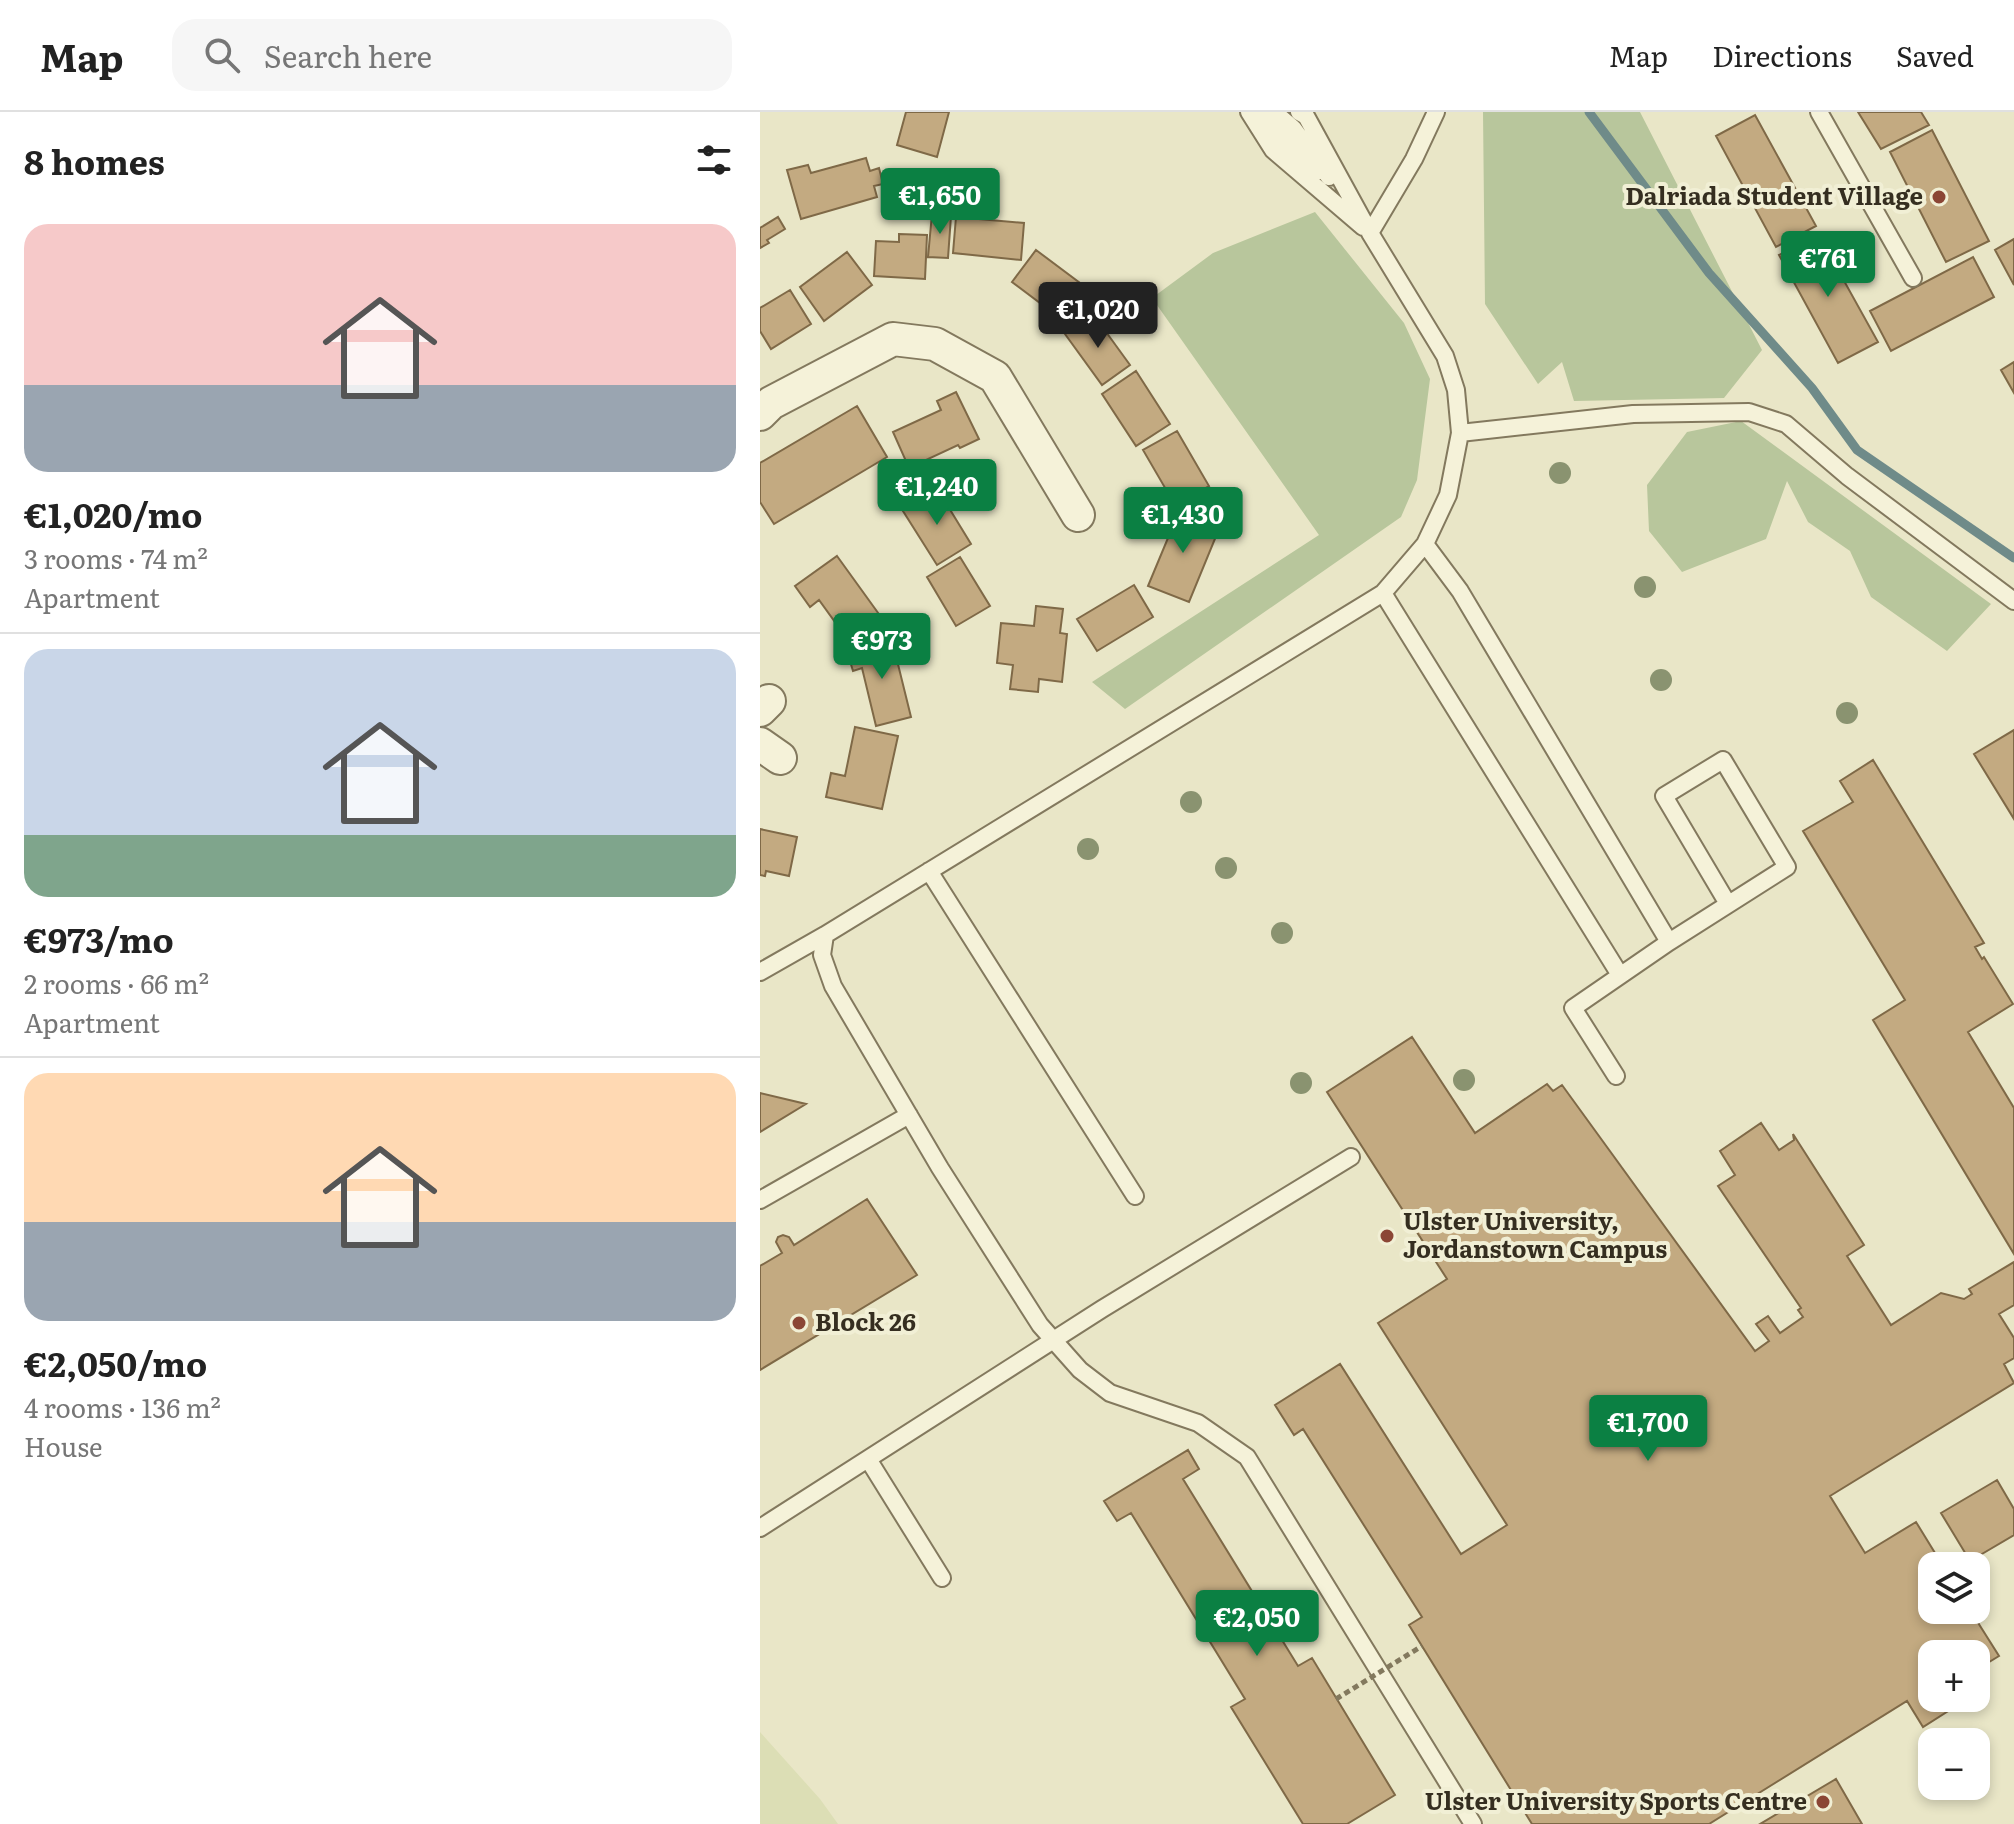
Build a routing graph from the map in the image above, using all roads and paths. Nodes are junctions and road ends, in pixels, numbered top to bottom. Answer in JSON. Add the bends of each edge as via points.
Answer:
{"nodes":[{"id":1,"x":1249,"y":112,"type":"edge"},
{"id":2,"x":1259,"y":112,"type":"edge"},
{"id":3,"x":1274,"y":112,"type":"edge"},
{"id":4,"x":1299,"y":112,"type":"edge"},
{"id":5,"x":1436,"y":112,"type":"edge"},
{"id":6,"x":1819,"y":112,"type":"edge"},
{"id":7,"x":1370,"y":233,"type":"junction"},
{"id":8,"x":1913,"y":278,"type":"dead end"},
{"id":9,"x":764,"y":401,"type":"edge"},
{"id":10,"x":1460,"y":433,"type":"junction"},
{"id":11,"x":1078,"y":515,"type":"dead end"},
{"id":12,"x":1425,"y":544,"type":"junction"},
{"id":13,"x":1383,"y":593,"type":"junction"},
{"id":14,"x":2014,"y":601,"type":"edge"},
{"id":15,"x":929,"y":871,"type":"junction"},
{"id":16,"x":1728,"y":904,"type":"junction"},
{"id":17,"x":825,"y":935,"type":"junction"},
{"id":18,"x":1669,"y":942,"type":"junction"},
{"id":19,"x":760,"y":972,"type":"edge"},
{"id":20,"x":1620,"y":975,"type":"junction"},
{"id":21,"x":1616,"y":1076,"type":"dead end"},
{"id":22,"x":909,"y":1115,"type":"junction"},
{"id":23,"x":1351,"y":1157,"type":"dead end"},
{"id":24,"x":1135,"y":1196,"type":"dead end"},
{"id":25,"x":760,"y":1200,"type":"edge"},
{"id":26,"x":1054,"y":1341,"type":"junction"},
{"id":27,"x":868,"y":1459,"type":"junction"},
{"id":28,"x":760,"y":1528,"type":"edge"},
{"id":29,"x":942,"y":1578,"type":"dead end"},
{"id":30,"x":1422,"y":1646,"type":"dead end"},
{"id":31,"x":1336,"y":1699,"type":"dead end"},
{"id":32,"x":1473,"y":1824,"type":"edge"}],
"edges":[{"from":1,"to":7,"type":"lane","via":[[1273,150]]},
{"from":2,"to":7,"type":"lane"},
{"from":3,"to":7,"type":"lane","via":[[1293,128]]},
{"from":4,"to":7,"type":"lane","via":[[1306,116]]},
{"from":5,"to":7,"type":"lane"},
{"from":6,"to":8,"type":"lane"},
{"from":7,"to":10,"type":"lane","via":[[1445,356],[1456,390]]},
{"from":9,"to":11,"type":"street","via":[[893,339],[935,344],[995,377]]},
{"from":10,"to":12,"type":"lane","via":[[1448,495]]},
{"from":10,"to":14,"type":"lane","via":[[1633,414],[1749,412],[1786,424]]},
{"from":12,"to":13,"type":"lane"},
{"from":12,"to":18,"type":"lane","via":[[1460,591]]},
{"from":13,"to":15,"type":"lane"},
{"from":13,"to":20,"type":"lane"},
{"from":15,"to":17,"type":"lane"},
{"from":15,"to":24,"type":"lane"},
{"from":16,"to":16,"type":"lane","via":[[1664,796],[1723,760],[1787,867]]},
{"from":16,"to":18,"type":"lane"},
{"from":17,"to":19,"type":"lane"},
{"from":17,"to":22,"type":"lane","via":[[822,955],[833,986]]},
{"from":18,"to":20,"type":"lane"},
{"from":20,"to":21,"type":"lane","via":[[1573,1008]]},
{"from":22,"to":25,"type":"lane"},
{"from":22,"to":26,"type":"lane"},
{"from":23,"to":26,"type":"lane"},
{"from":26,"to":27,"type":"lane"},
{"from":26,"to":32,"type":"lane","via":[[1110,1393],[1198,1423],[1247,1457]]},
{"from":27,"to":28,"type":"lane"},
{"from":27,"to":29,"type":"lane"},
{"from":30,"to":31,"type":"path","bridge":true}]}
